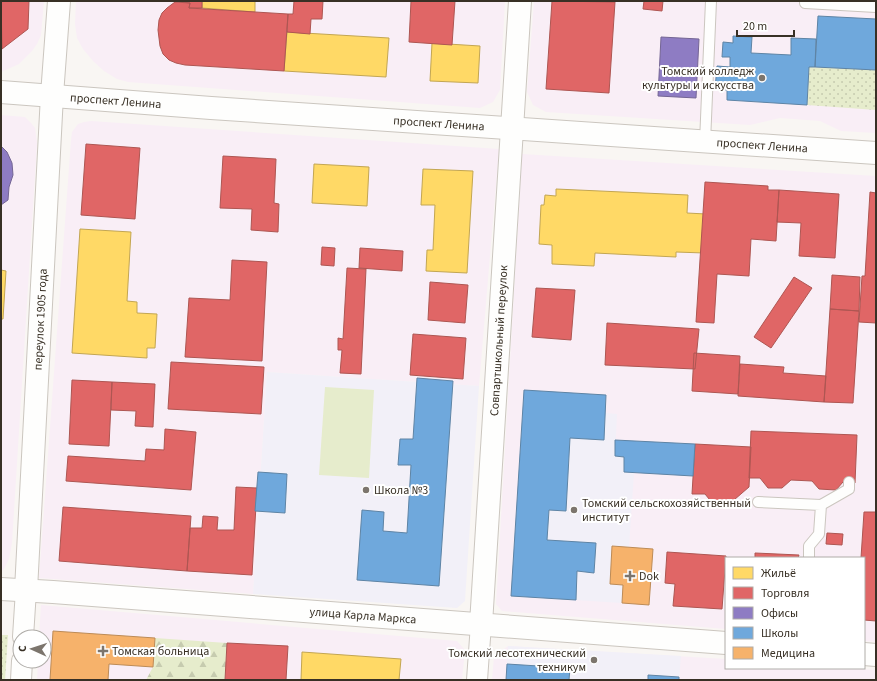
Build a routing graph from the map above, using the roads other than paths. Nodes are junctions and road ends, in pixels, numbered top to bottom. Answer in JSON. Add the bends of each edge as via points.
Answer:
{"nodes":[{"id":1,"x":59,"y":1,"type":"edge"},
{"id":2,"x":520,"y":1,"type":"edge"},
{"id":3,"x":711,"y":1,"type":"edge"},
{"id":4,"x":805,"y":3,"type":"dead end"},
{"id":5,"x":876,"y":7,"type":"edge"},
{"id":6,"x":1,"y":92,"type":"edge"},
{"id":7,"x":52,"y":95,"type":"junction"},
{"id":8,"x":513,"y":129,"type":"junction"},
{"id":9,"x":705,"y":142,"type":"junction"},
{"id":10,"x":876,"y":153,"type":"edge"},
{"id":11,"x":849,"y":482,"type":"dead end"},
{"id":12,"x":758,"y":502,"type":"dead end"},
{"id":13,"x":820,"y":505,"type":"junction"},
{"id":14,"x":808,"y":557,"type":"edge"},
{"id":15,"x":1,"y":589,"type":"edge"},
{"id":16,"x":26,"y":590,"type":"junction"},
{"id":17,"x":481,"y":624,"type":"junction"},
{"id":18,"x":24,"y":629,"type":"edge"},
{"id":19,"x":725,"y":643,"type":"edge"},
{"id":20,"x":865,"y":654,"type":"edge"},
{"id":21,"x":876,"y":655,"type":"edge"},
{"id":22,"x":22,"y":669,"type":"edge"},
{"id":23,"x":21,"y":680,"type":"edge"},
{"id":24,"x":477,"y":680,"type":"edge"}],
"edges":[{"from":1,"to":7,"type":"street","name":"переулок 1905 года"},
{"from":2,"to":8,"type":"street","name":"Совпартшкольный переулок"},
{"from":3,"to":9,"type":"lane"},
{"from":4,"to":5,"type":"lane"},
{"from":6,"to":7,"type":"street","name":"проспект Ленина"},
{"from":7,"to":8,"type":"street","name":"проспект Ленина"},
{"from":7,"to":16,"type":"street","name":"переулок 1905 года"},
{"from":8,"to":9,"type":"street","name":"проспект Ленина"},
{"from":8,"to":17,"type":"street","name":"Совпартшкольный переулок"},
{"from":9,"to":10,"type":"street","name":"проспект Ленина"},
{"from":11,"to":13,"type":"lane","via":[[849,490]]},
{"from":12,"to":13,"type":"lane"},
{"from":13,"to":14,"type":"lane","via":[[819,534],[809,546]]},
{"from":15,"to":16,"type":"street","name":"улица Карла Маркса"},
{"from":16,"to":17,"type":"street","name":"улица Карла Маркса"},
{"from":16,"to":18,"type":"street","name":"переулок 1905 года"},
{"from":17,"to":19,"type":"street","name":"улица Карла Маркса"},
{"from":17,"to":24,"type":"street","name":"Совпартшкольный переулок"},
{"from":20,"to":21,"type":"street"},
{"from":22,"to":23,"type":"street"}]}
